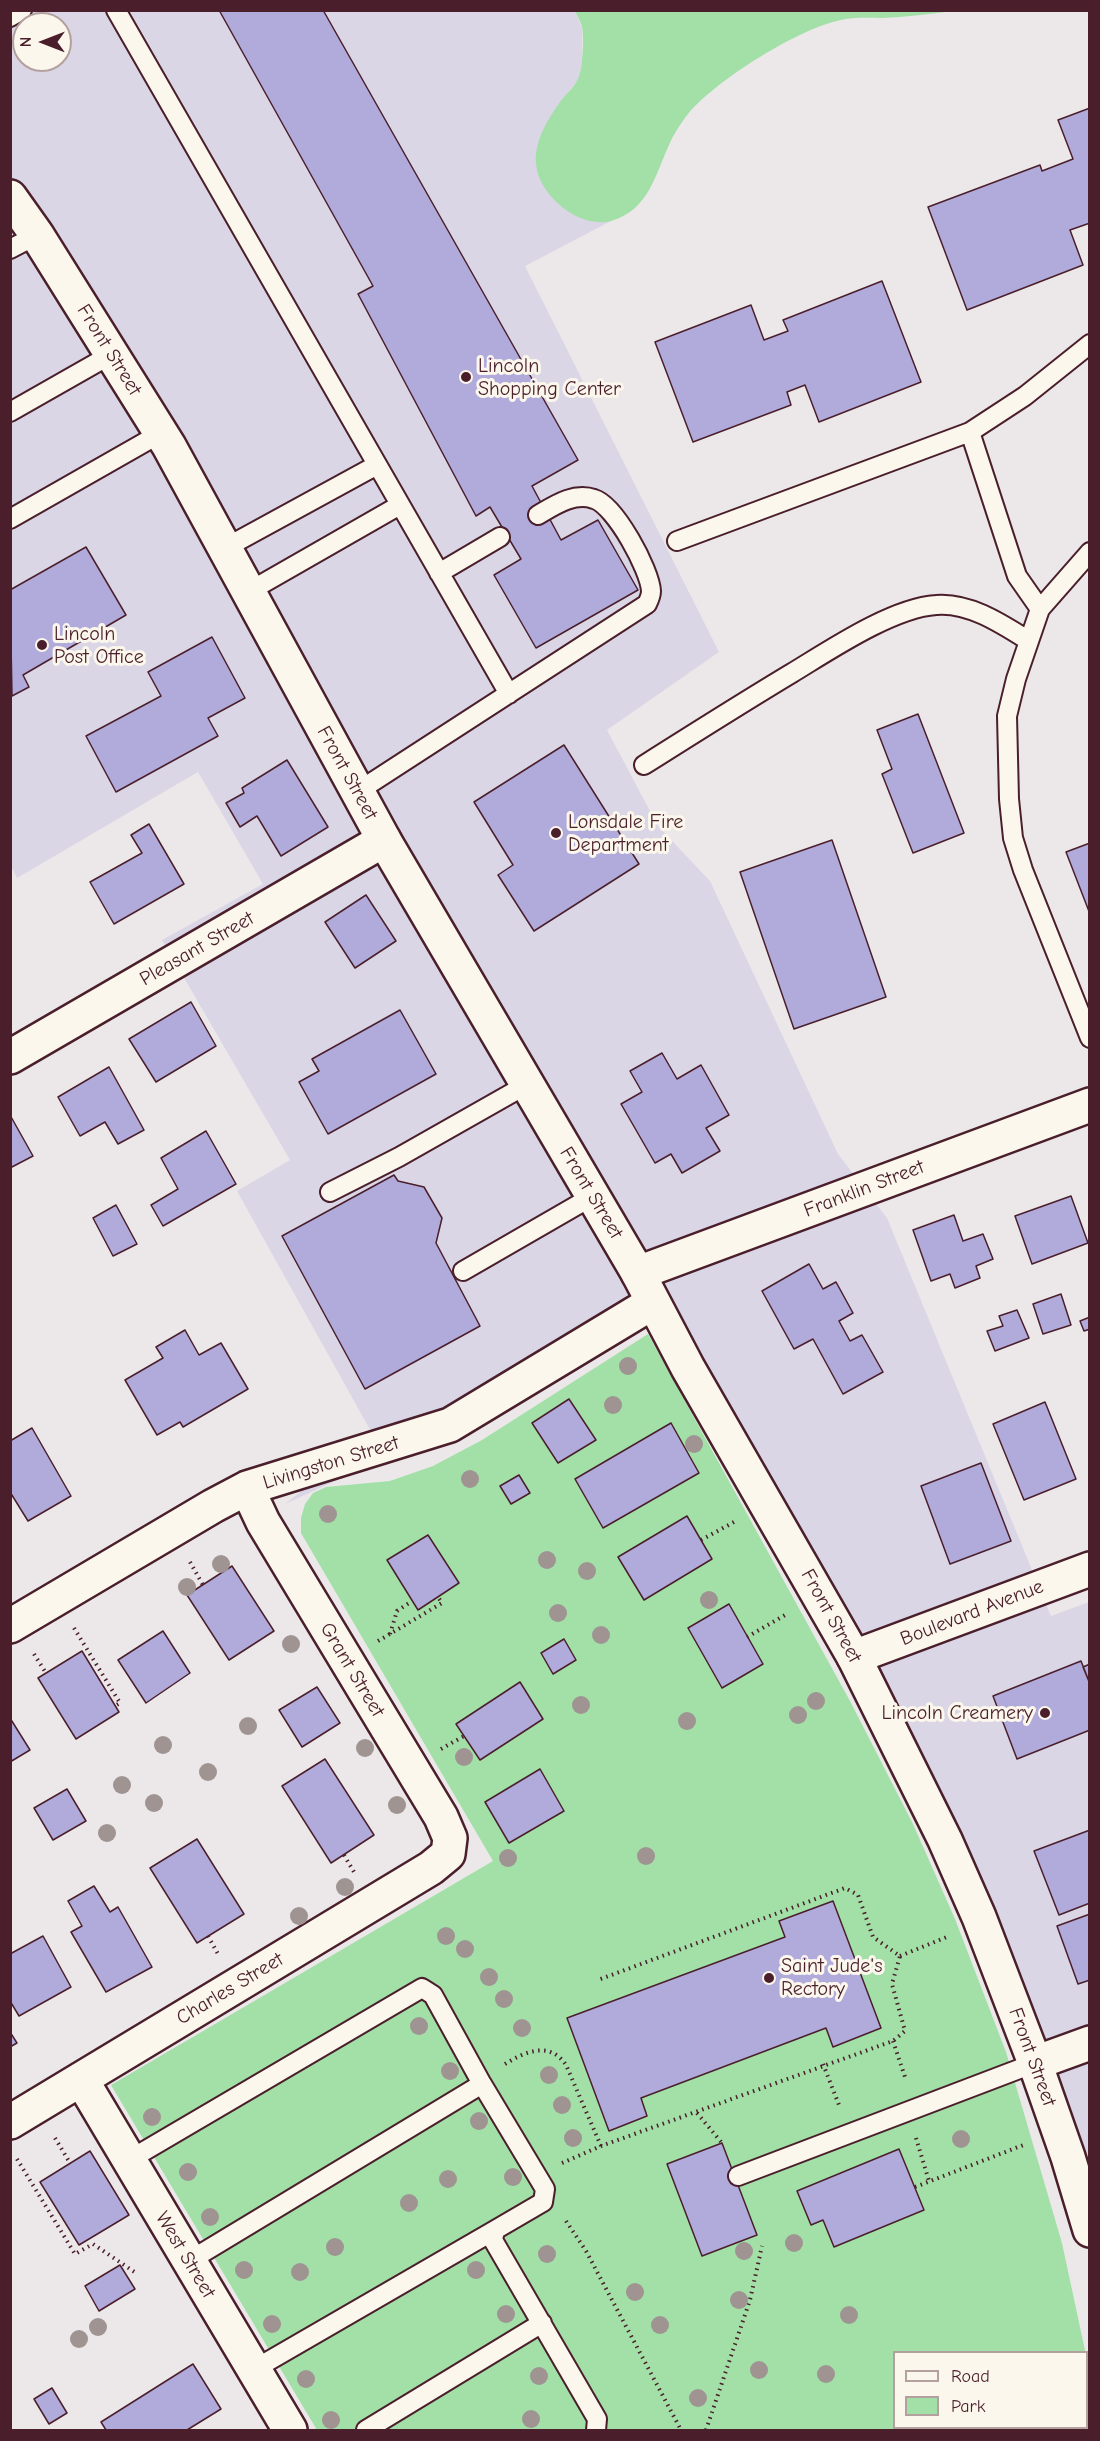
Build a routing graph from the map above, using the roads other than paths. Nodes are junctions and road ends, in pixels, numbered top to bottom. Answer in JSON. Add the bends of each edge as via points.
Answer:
{"nodes":[{"id":1,"x":22,"y":10,"type":"edge"},
{"id":2,"x":116,"y":10,"type":"edge"},
{"id":3,"x":10,"y":17,"type":"edge"},
{"id":4,"x":10,"y":197,"type":"edge"},
{"id":5,"x":24,"y":242,"type":"edge"},
{"id":6,"x":1089,"y":344,"type":"edge"},
{"id":7,"x":112,"y":354,"type":"junction"},
{"id":8,"x":10,"y":412,"type":"edge"},
{"id":9,"x":970,"y":432,"type":"junction"},
{"id":10,"x":161,"y":433,"type":"junction"},
{"id":11,"x":376,"y":465,"type":"junction"},
{"id":12,"x":400,"y":505,"type":"junction"},
{"id":13,"x":538,"y":515,"type":"dead end"},
{"id":14,"x":10,"y":519,"type":"edge"},
{"id":15,"x":500,"y":537,"type":"dead end"},
{"id":16,"x":677,"y":541,"type":"dead end"},
{"id":17,"x":225,"y":548,"type":"junction"},
{"id":18,"x":1089,"y":552,"type":"edge"},
{"id":19,"x":439,"y":573,"type":"junction"},
{"id":20,"x":248,"y":592,"type":"junction"},
{"id":21,"x":1040,"y":609,"type":"junction"},
{"id":22,"x":1029,"y":641,"type":"junction"},
{"id":23,"x":509,"y":694,"type":"junction"},
{"id":24,"x":644,"y":765,"type":"dead end"},
{"id":25,"x":357,"y":792,"type":"junction"},
{"id":26,"x":384,"y":840,"type":"junction"},
{"id":27,"x":1089,"y":1038,"type":"edge"},
{"id":28,"x":10,"y":1057,"type":"edge"},
{"id":29,"x":526,"y":1084,"type":"junction"},
{"id":30,"x":1089,"y":1105,"type":"edge"},
{"id":31,"x":330,"y":1192,"type":"dead end"},
{"id":32,"x":593,"y":1196,"type":"junction"},
{"id":33,"x":463,"y":1271,"type":"dead end"},
{"id":34,"x":638,"y":1273,"type":"junction"},
{"id":35,"x":652,"y":1303,"type":"junction"},
{"id":36,"x":248,"y":1488,"type":"junction"},
{"id":37,"x":1089,"y":1569,"type":"edge"},
{"id":38,"x":20,"y":1636,"type":"edge"},
{"id":39,"x":855,"y":1657,"type":"junction"},
{"id":40,"x":448,"y":1854,"type":"joint"},
{"id":41,"x":1089,"y":2043,"type":"edge"},
{"id":42,"x":1035,"y":2063,"type":"junction"},
{"id":43,"x":81,"y":2079,"type":"junction"},
{"id":44,"x":482,"y":2084,"type":"junction"},
{"id":45,"x":10,"y":2122,"type":"edge"},
{"id":46,"x":129,"y":2160,"type":"junction"},
{"id":47,"x":738,"y":2176,"type":"dead end"},
{"id":48,"x":495,"y":2230,"type":"junction"},
{"id":49,"x":1089,"y":2230,"type":"edge"},
{"id":50,"x":189,"y":2261,"type":"junction"},
{"id":51,"x":542,"y":2323,"type":"junction"},
{"id":52,"x":253,"y":2370,"type":"junction"},
{"id":53,"x":290,"y":2430,"type":"edge"},
{"id":54,"x":366,"y":2430,"type":"edge"},
{"id":55,"x":596,"y":2430,"type":"edge"}],
"edges":[{"from":1,"to":3,"type":"lane"},
{"from":2,"to":11,"type":"lane"},
{"from":4,"to":5,"type":"street","name":"Front Street"},
{"from":5,"to":7,"type":"street","name":"Front Street"},
{"from":6,"to":9,"type":"lane","via":[[1025,396]]},
{"from":7,"to":8,"type":"lane"},
{"from":7,"to":10,"type":"street","name":"Front Street"},
{"from":9,"to":16,"type":"lane"},
{"from":9,"to":21,"type":"lane","via":[[1017,576]]},
{"from":10,"to":14,"type":"lane"},
{"from":10,"to":17,"type":"street","name":"Front Street"},
{"from":11,"to":12,"type":"lane"},
{"from":11,"to":17,"type":"lane"},
{"from":12,"to":19,"type":"lane"},
{"from":12,"to":20,"type":"lane"},
{"from":13,"to":23,"type":"lane","via":[[577,497],[596,499],[616,517],[648,574],[652,593],[647,604],[635,614]]},
{"from":15,"to":19,"type":"lane"},
{"from":17,"to":20,"type":"street","name":"Front Street"},
{"from":18,"to":21,"type":"lane"},
{"from":19,"to":23,"type":"lane"},
{"from":20,"to":25,"type":"street","name":"Front Street"},
{"from":21,"to":22,"type":"lane"},
{"from":22,"to":24,"type":"lane","via":[[994,620],[961,607],[938,604],[912,609],[846,640]]},
{"from":22,"to":27,"type":"lane","via":[[1007,716],[1013,838]]},
{"from":23,"to":25,"type":"lane"},
{"from":25,"to":26,"type":"street","name":"Front Street"},
{"from":26,"to":28,"type":"street","name":"Pleasant Street"},
{"from":26,"to":29,"type":"street","name":"Front Street"},
{"from":29,"to":31,"type":"lane"},
{"from":29,"to":32,"type":"street","name":"Front Street"},
{"from":30,"to":34,"type":"street","name":"Franklin Street"},
{"from":32,"to":33,"type":"lane"},
{"from":32,"to":34,"type":"street","name":"Front Street"},
{"from":34,"to":35,"type":"street","name":"Front Street"},
{"from":35,"to":36,"type":"street","name":"Livingston Street","via":[[450,1425]]},
{"from":35,"to":39,"type":"street","name":"Front Street"},
{"from":36,"to":38,"type":"street","name":"Livingston Street","via":[[213,1506]]},
{"from":36,"to":40,"type":"street","name":"Grant Street","via":[[263,1522],[441,1817],[450,1838]]},
{"from":37,"to":39,"type":"street","name":"Boulevard Avenue"},
{"from":39,"to":42,"type":"street","name":"Front Street","via":[[945,1840]]},
{"from":40,"to":43,"type":"street","name":"Charles Street","via":[[431,1868]]},
{"from":41,"to":42,"type":"street"},
{"from":42,"to":47,"type":"lane"},
{"from":42,"to":49,"type":"street","name":"Front Street"},
{"from":43,"to":45,"type":"street","name":"Charles Street"},
{"from":43,"to":46,"type":"street","name":"West Street"},
{"from":44,"to":46,"type":"lane","via":[[433,1995],[422,1988]]},
{"from":44,"to":48,"type":"lane","via":[[541,2181],[543,2202]]},
{"from":44,"to":50,"type":"lane"},
{"from":46,"to":50,"type":"street","name":"West Street"},
{"from":48,"to":51,"type":"lane","via":[[493,2240]]},
{"from":48,"to":52,"type":"lane"},
{"from":50,"to":52,"type":"street","name":"West Street"},
{"from":51,"to":54,"type":"lane"},
{"from":51,"to":55,"type":"lane","via":[[597,2419]]},
{"from":52,"to":53,"type":"street","name":"West Street"}]}
